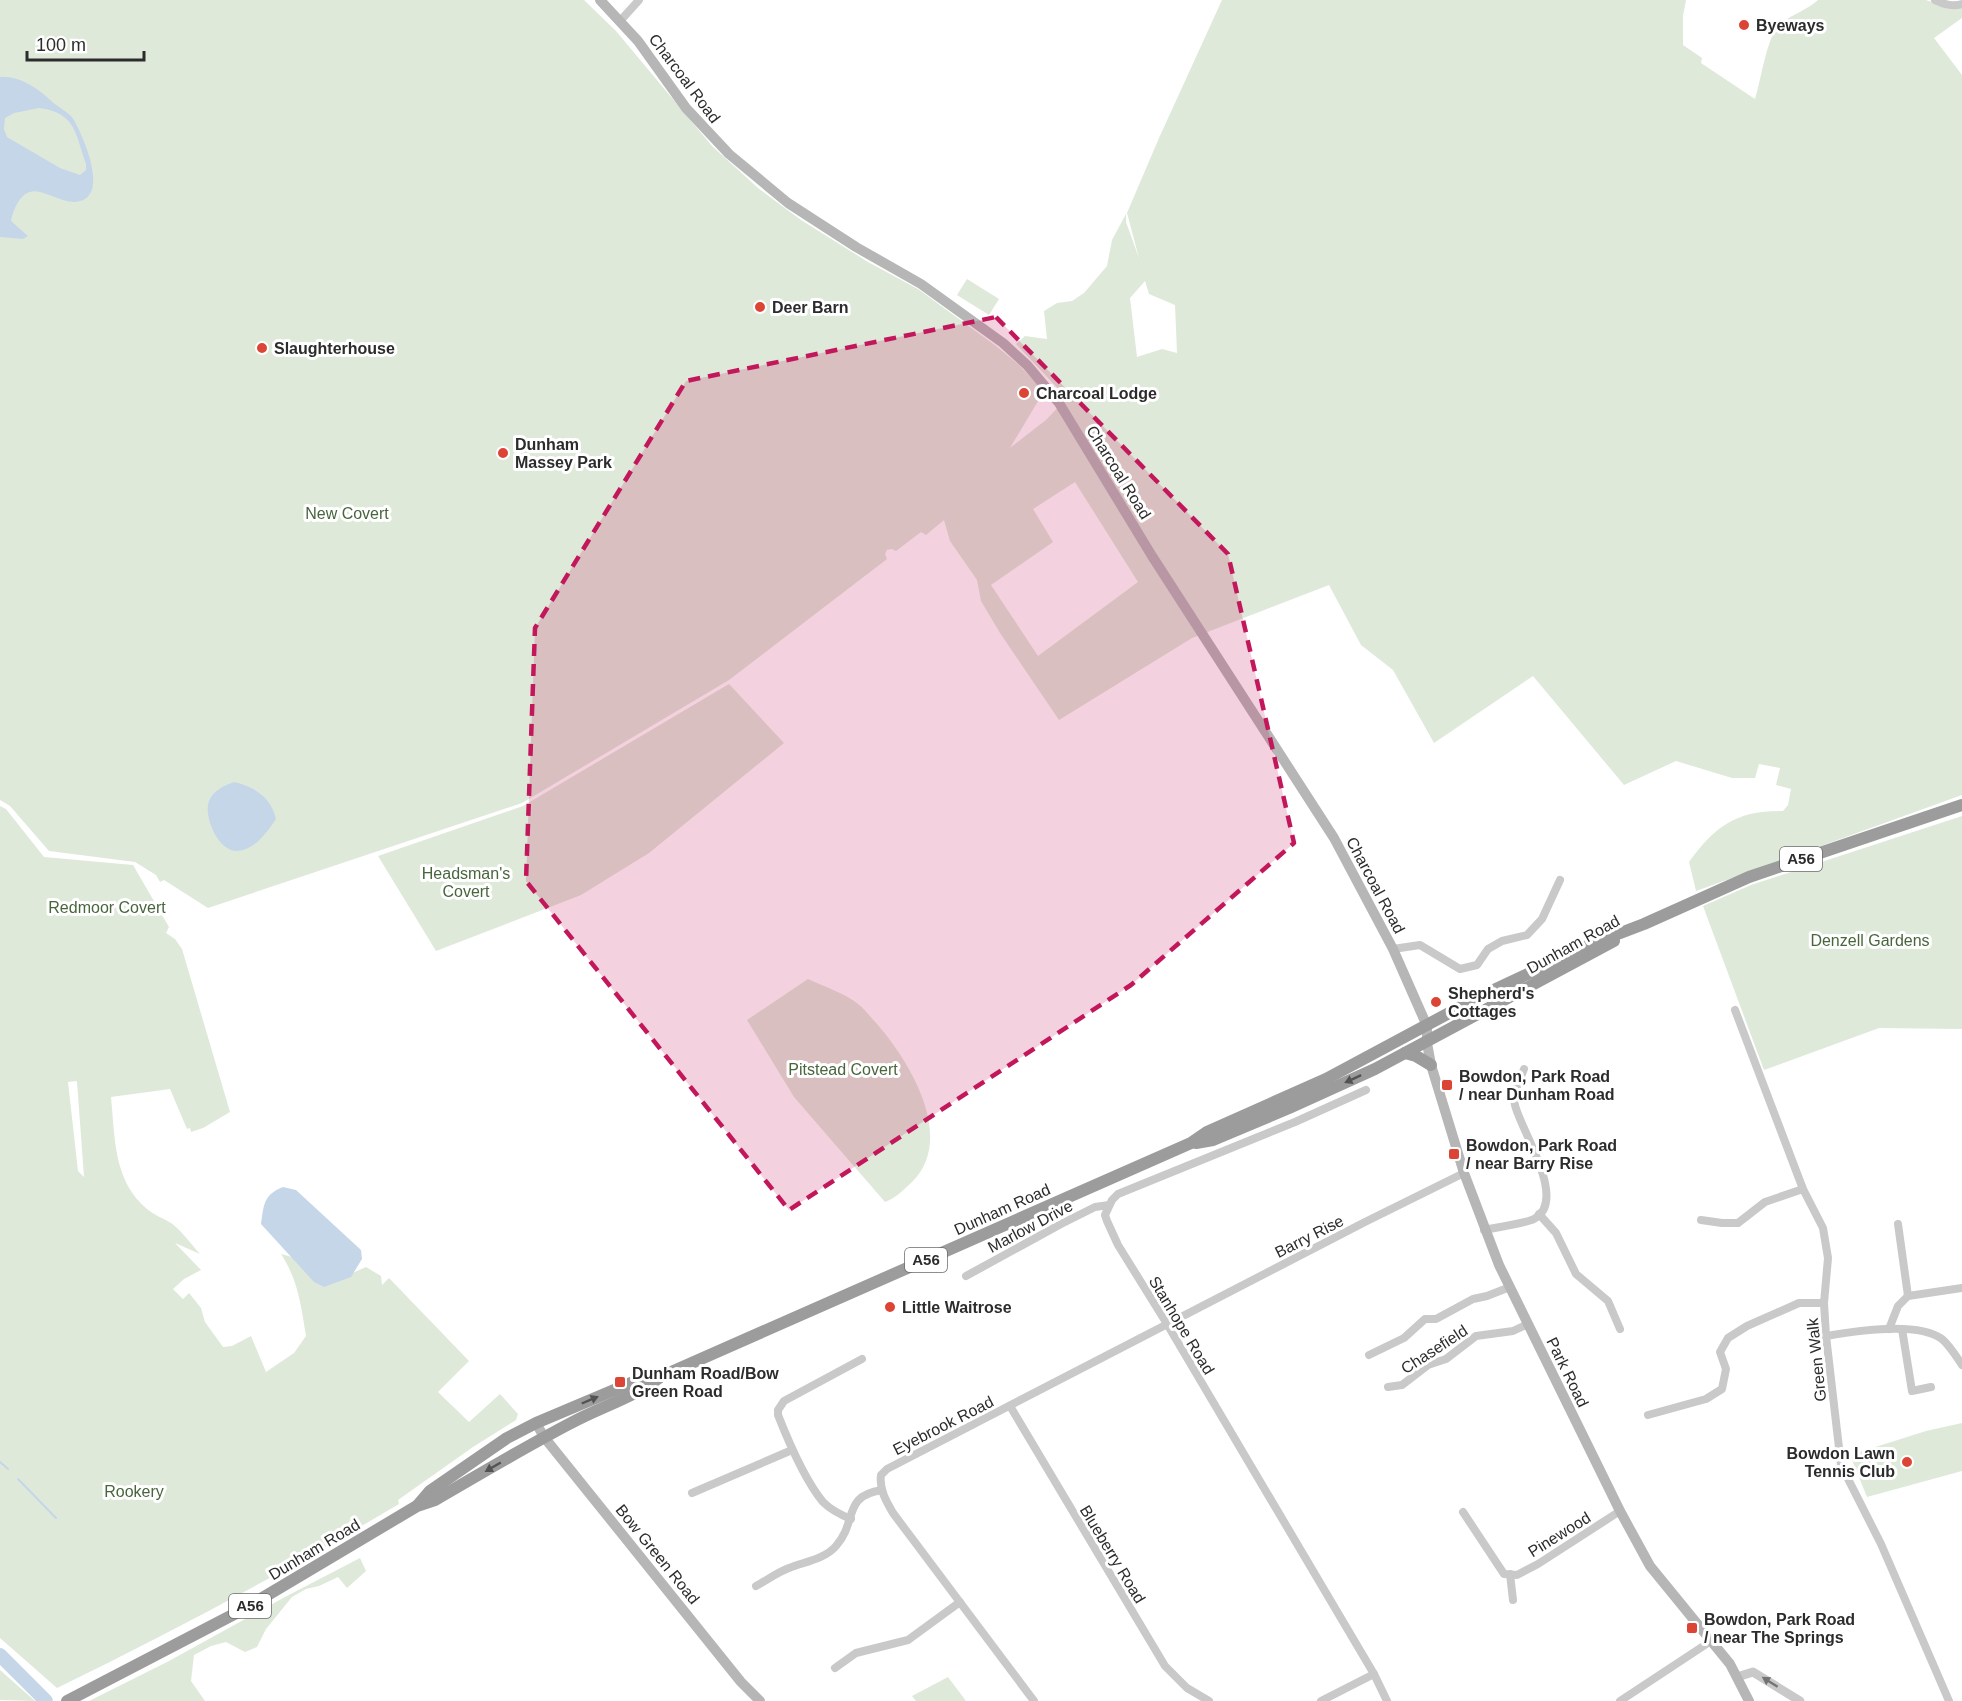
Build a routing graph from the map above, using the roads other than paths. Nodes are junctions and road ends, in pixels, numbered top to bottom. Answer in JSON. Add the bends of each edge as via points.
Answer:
{"nodes":[{"id":1,"x":600,"y":0,"type":"edge"},
{"id":2,"x":639,"y":0,"type":"edge"},
{"id":3,"x":1935,"y":0,"type":"edge"},
{"id":4,"x":1962,"y":3,"type":"edge"},
{"id":5,"x":621,"y":20,"type":"junction"},
{"id":6,"x":1962,"y":804,"type":"edge"},
{"id":7,"x":1560,"y":880,"type":"dead end"},
{"id":8,"x":1644,"y":924,"type":"junction"},
{"id":9,"x":1393,"y":949,"type":"junction"},
{"id":10,"x":1735,"y":1010,"type":"dead end"},
{"id":11,"x":1464,"y":1021,"type":"junction"},
{"id":12,"x":1427,"y":1026,"type":"junction"},
{"id":13,"x":1427,"y":1043,"type":"junction"},
{"id":14,"x":1385,"y":1049,"type":"junction"},
{"id":15,"x":1405,"y":1053,"type":"junction"},
{"id":16,"x":1431,"y":1065,"type":"junction"},
{"id":17,"x":1524,"y":1070,"type":"dead end"},
{"id":18,"x":1366,"y":1090,"type":"dead end"},
{"id":19,"x":1191,"y":1143,"type":"junction"},
{"id":20,"x":1464,"y":1173,"type":"junction"},
{"id":21,"x":1803,"y":1190,"type":"junction"},
{"id":22,"x":1109,"y":1205,"type":"junction"},
{"id":23,"x":1539,"y":1214,"type":"junction"},
{"id":24,"x":1701,"y":1220,"type":"dead end"},
{"id":25,"x":1898,"y":1224,"type":"dead end"},
{"id":26,"x":1484,"y":1230,"type":"junction"},
{"id":27,"x":966,"y":1276,"type":"dead end"},
{"id":28,"x":1510,"y":1287,"type":"junction"},
{"id":29,"x":1962,"y":1288,"type":"edge"},
{"id":30,"x":1908,"y":1296,"type":"junction"},
{"id":31,"x":1824,"y":1303,"type":"junction"},
{"id":32,"x":1167,"y":1324,"type":"junction"},
{"id":33,"x":1528,"y":1324,"type":"junction"},
{"id":34,"x":1620,"y":1329,"type":"dead end"},
{"id":35,"x":1889,"y":1329,"type":"junction"},
{"id":36,"x":1902,"y":1329,"type":"junction"},
{"id":37,"x":1826,"y":1336,"type":"junction"},
{"id":38,"x":1369,"y":1355,"type":"dead end"},
{"id":39,"x":862,"y":1359,"type":"dead end"},
{"id":40,"x":1962,"y":1365,"type":"edge"},
{"id":41,"x":660,"y":1377,"type":"junction"},
{"id":42,"x":1388,"y":1387,"type":"dead end"},
{"id":43,"x":1931,"y":1387,"type":"dead end"},
{"id":44,"x":1010,"y":1406,"type":"junction"},
{"id":45,"x":1648,"y":1416,"type":"dead end"},
{"id":46,"x":536,"y":1423,"type":"junction"},
{"id":47,"x":544,"y":1437,"type":"junction"},
{"id":48,"x":792,"y":1450,"type":"junction"},
{"id":49,"x":882,"y":1490,"type":"junction"},
{"id":50,"x":692,"y":1492,"type":"dead end"},
{"id":51,"x":417,"y":1506,"type":"junction"},
{"id":52,"x":1620,"y":1511,"type":"junction"},
{"id":53,"x":1463,"y":1512,"type":"dead end"},
{"id":54,"x":851,"y":1519,"type":"junction"},
{"id":55,"x":1510,"y":1574,"type":"junction"},
{"id":56,"x":756,"y":1586,"type":"dead end"},
{"id":57,"x":1513,"y":1600,"type":"dead end"},
{"id":58,"x":960,"y":1602,"type":"junction"},
{"id":59,"x":1711,"y":1641,"type":"junction"},
{"id":60,"x":835,"y":1668,"type":"dead end"},
{"id":61,"x":1374,"y":1674,"type":"junction"},
{"id":62,"x":1737,"y":1677,"type":"junction"},
{"id":63,"x":1746,"y":1699,"type":"edge"},
{"id":64,"x":68,"y":1700,"type":"edge"},
{"id":65,"x":760,"y":1701,"type":"edge"},
{"id":66,"x":1034,"y":1701,"type":"edge"},
{"id":67,"x":1209,"y":1701,"type":"edge"},
{"id":68,"x":1321,"y":1701,"type":"edge"},
{"id":69,"x":1387,"y":1701,"type":"edge"},
{"id":70,"x":1620,"y":1701,"type":"edge"},
{"id":71,"x":1800,"y":1701,"type":"edge"},
{"id":72,"x":1948,"y":1701,"type":"edge"}],
"edges":[{"from":1,"to":5,"type":"main road","name":"Charcoal Road"},
{"from":2,"to":5,"type":"street"},
{"from":3,"to":4,"type":"street","via":[[1956,6]]},
{"from":5,"to":9,"type":"main road","name":"Charcoal Road","via":[[705,130],[758,179],[824,227],[929,290],[1003,344],[1036,374],[1059,403],[1152,556],[1334,838]]},
{"from":6,"to":8,"type":"highway","name":"Dunham Road","number":"A56","via":[[1749,877]]},
{"from":7,"to":9,"type":"street","via":[[1542,919],[1527,935],[1488,949],[1477,965],[1460,969],[1420,945]]},
{"from":8,"to":11,"type":"highway","name":"Dunham Road","number":"A56"},
{"from":8,"to":12,"type":"highway","name":"Dunham Road","number":"A56","via":[[1532,971]]},
{"from":9,"to":12,"type":"main road","name":"Charcoal Road"},
{"from":10,"to":21,"type":"street","name":"Green Walk"},
{"from":11,"to":12,"type":"highway","via":[[1457,1019],[1435,1028]]},
{"from":11,"to":13,"type":"highway","name":"Dunham Road","number":"A56"},
{"from":12,"to":13,"type":"main road","name":"Park Road"},
{"from":12,"to":14,"type":"highway","name":"Dunham Road","number":"A56"},
{"from":13,"to":14,"type":"highway","via":[[1419,1039],[1396,1049]]},
{"from":13,"to":15,"type":"highway","name":"Dunham Road","number":"A56"},
{"from":13,"to":16,"type":"main road","name":"Park Road"},
{"from":14,"to":19,"type":"highway","name":"Dunham Road","number":"A56"},
{"from":15,"to":16,"type":"highway"},
{"from":15,"to":19,"type":"highway","name":"Dunham Road","number":"A56","one_way":true,"via":[[1213,1140]]},
{"from":16,"to":20,"type":"main road","name":"Park Road"},
{"from":17,"to":23,"type":"street","via":[[1514,1104],[1546,1185],[1545,1207]]},
{"from":18,"to":22,"type":"street","via":[[1118,1194]]},
{"from":19,"to":41,"type":"highway","name":"Dunham Road","number":"A56"},
{"from":20,"to":26,"type":"main road","name":"Park Road"},
{"from":20,"to":32,"type":"street","name":"Barry Rise"},
{"from":21,"to":24,"type":"street","via":[[1765,1202],[1738,1223]]},
{"from":21,"to":31,"type":"street","name":"Green Walk","via":[[1823,1228],[1828,1258]]},
{"from":22,"to":27,"type":"street","name":"Marlow Drive","via":[[1095,1207]]},
{"from":22,"to":32,"type":"street","name":"Stanhope Road","via":[[1107,1221],[1118,1245]]},
{"from":23,"to":26,"type":"street","via":[[1535,1219]]},
{"from":23,"to":34,"type":"street","via":[[1556,1233],[1576,1274],[1608,1301]]},
{"from":25,"to":30,"type":"street"},
{"from":26,"to":28,"type":"main road","name":"Park Road"},
{"from":28,"to":33,"type":"main road","name":"Park Road"},
{"from":28,"to":38,"type":"street","via":[[1473,1299],[1436,1319],[1425,1319],[1404,1338]]},
{"from":29,"to":30,"type":"street"},
{"from":30,"to":35,"type":"street","via":[[1898,1306]]},
{"from":31,"to":37,"type":"street","name":"Green Walk"},
{"from":31,"to":45,"type":"street","via":[[1800,1303],[1737,1332],[1720,1352],[1725,1370],[1722,1389],[1706,1399]]},
{"from":32,"to":44,"type":"street","name":"Eyebrook Road"},
{"from":32,"to":61,"type":"street","name":"Stanhope Road"},
{"from":33,"to":42,"type":"street","name":"Chasefield","via":[[1513,1331],[1476,1336],[1402,1385]]},
{"from":33,"to":52,"type":"main road","name":"Park Road"},
{"from":35,"to":36,"type":"street"},
{"from":35,"to":37,"type":"street"},
{"from":36,"to":40,"type":"street","via":[[1931,1333],[1941,1339]]},
{"from":36,"to":43,"type":"street","via":[[1912,1391]]},
{"from":37,"to":72,"type":"street","name":"Green Walk","via":[[1841,1465],[1881,1544]]},
{"from":39,"to":48,"type":"street","via":[[781,1404],[778,1415]]},
{"from":46,"to":41,"type":"highway","name":"Dunham Road","number":"A56","one_way":true,"via":[[645,1377]]},
{"from":41,"to":47,"type":"highway","name":"Dunham Road","number":"A56"},
{"from":44,"to":49,"type":"street","name":"Eyebrook Road","via":[[887,1469],[880,1475]]},
{"from":44,"to":67,"type":"street","name":"Blueberry Road","via":[[1165,1666],[1187,1688]]},
{"from":46,"to":47,"type":"main road","name":"Bow Green Road"},
{"from":46,"to":51,"type":"highway","name":"Dunham Road","number":"A56","via":[[458,1471]]},
{"from":47,"to":51,"type":"highway","name":"Dunham Road","number":"A56","one_way":true,"via":[[435,1500]]},
{"from":47,"to":65,"type":"main road","name":"Bow Green Road"},
{"from":48,"to":50,"type":"street"},
{"from":48,"to":54,"type":"street","via":[[824,1503]]},
{"from":49,"to":54,"type":"street","via":[[858,1498]]},
{"from":49,"to":58,"type":"street","via":[[905,1530]]},
{"from":51,"to":64,"type":"highway","name":"Dunham Road","number":"A56","via":[[244,1609]]},
{"from":52,"to":55,"type":"street","name":"Pinewood","via":[[1538,1564],[1517,1575]]},
{"from":52,"to":59,"type":"main road","name":"Park Road","via":[[1650,1566]]},
{"from":53,"to":55,"type":"street","via":[[1504,1574]]},
{"from":54,"to":56,"type":"street","via":[[833,1549]]},
{"from":55,"to":57,"type":"street"},
{"from":58,"to":60,"type":"street","via":[[908,1640],[856,1653]]},
{"from":58,"to":66,"type":"street"},
{"from":59,"to":62,"type":"main road","name":"Park Road"},
{"from":59,"to":70,"type":"street"},
{"from":61,"to":68,"type":"street"},
{"from":61,"to":69,"type":"street","name":"Stanhope Road"},
{"from":62,"to":63,"type":"main road","name":"Park Road"},
{"from":71,"to":62,"type":"street","one_way":true,"via":[[1753,1672]]}]}
